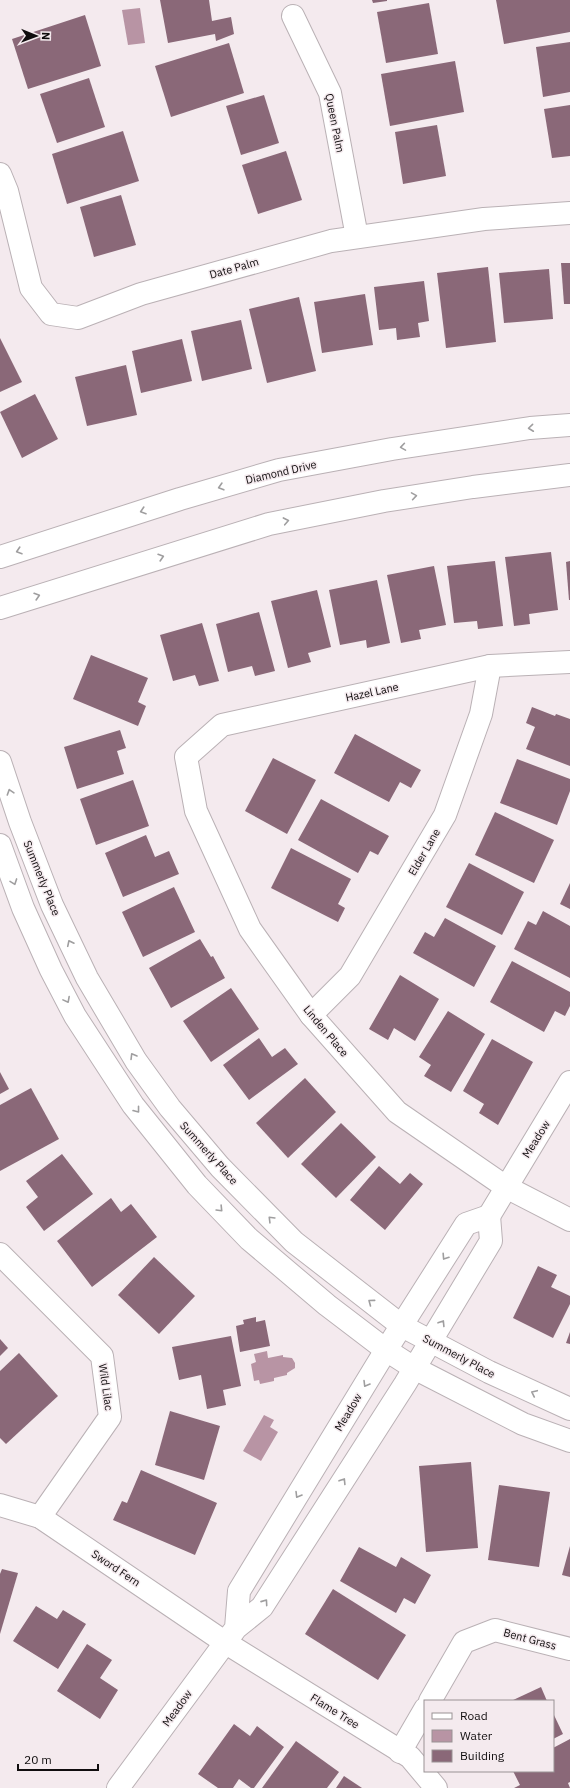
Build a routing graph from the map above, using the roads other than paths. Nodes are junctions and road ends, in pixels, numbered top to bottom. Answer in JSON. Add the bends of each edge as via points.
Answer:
{"nodes":[{"id":1,"x":293,"y":16,"type":"dead end"},
{"id":2,"x":0,"y":174,"type":"edge"},
{"id":3,"x":570,"y":212,"type":"edge"},
{"id":4,"x":357,"y":237,"type":"junction"},
{"id":5,"x":570,"y":425,"type":"edge"},
{"id":6,"x":570,"y":475,"type":"edge"},
{"id":7,"x":0,"y":557,"type":"edge"},
{"id":8,"x":0,"y":608,"type":"edge"},
{"id":9,"x":570,"y":662,"type":"edge"},
{"id":10,"x":490,"y":666,"type":"junction"},
{"id":11,"x":186,"y":757,"type":"joint"},
{"id":12,"x":0,"y":762,"type":"edge"},
{"id":13,"x":0,"y":845,"type":"edge"},
{"id":14,"x":311,"y":1015,"type":"junction"},
{"id":15,"x":570,"y":1082,"type":"edge"},
{"id":16,"x":506,"y":1187,"type":"junction"},
{"id":17,"x":489,"y":1216,"type":"junction"},
{"id":18,"x":570,"y":1220,"type":"edge"},
{"id":19,"x":0,"y":1254,"type":"edge"},
{"id":20,"x":402,"y":1326,"type":"junction"},
{"id":21,"x":430,"y":1341,"type":"junction"},
{"id":22,"x":386,"y":1350,"type":"junction"},
{"id":23,"x":414,"y":1368,"type":"junction"},
{"id":24,"x":570,"y":1408,"type":"edge"},
{"id":25,"x":570,"y":1441,"type":"edge"},
{"id":26,"x":0,"y":1505,"type":"edge"},
{"id":27,"x":40,"y":1517,"type":"junction"},
{"id":28,"x":231,"y":1635,"type":"junction"},
{"id":29,"x":570,"y":1650,"type":"edge"},
{"id":30,"x":431,"y":1700,"type":"edge"},
{"id":31,"x":424,"y":1711,"type":"edge"},
{"id":32,"x":400,"y":1752,"type":"junction"},
{"id":33,"x":118,"y":1788,"type":"edge"},
{"id":34,"x":436,"y":1788,"type":"edge"}],
"edges":[{"from":1,"to":4,"type":"street","name":"Queen Palm","via":[[330,93]]},
{"from":2,"to":4,"type":"street","name":"Date Palm","via":[[7,191],[31,288],[51,314],[78,318],[140,294],[331,241]]},
{"from":3,"to":4,"type":"street","name":"Date Palm","via":[[484,219]]},
{"from":5,"to":7,"type":"street","name":"Diamond Drive","one_way":true,"via":[[530,428],[279,470]]},
{"from":8,"to":6,"type":"street","one_way":true,"via":[[269,524],[384,501]]},
{"from":9,"to":10,"type":"street","name":"Hazel Lane"},
{"from":10,"to":11,"type":"street","name":"Hazel Lane","via":[[222,725]]},
{"from":10,"to":14,"type":"street","name":"Elder Lane","via":[[481,714],[445,815],[350,976]]},
{"from":11,"to":14,"type":"street","name":"Linden Place","via":[[196,811],[250,929]]},
{"from":20,"to":12,"type":"street","name":"Summerly Place","one_way":true,"via":[[294,1242],[220,1167],[170,1108],[136,1061],[87,978],[52,905]]},
{"from":13,"to":22,"type":"street","one_way":true,"via":[[23,908],[51,970],[75,1016],[133,1105],[196,1185],[249,1239],[327,1305]]},
{"from":14,"to":16,"type":"street","name":"Linden Place","via":[[397,1112]]},
{"from":15,"to":16,"type":"street","name":"Meadow"},
{"from":16,"to":17,"type":"street","name":"Meadow"},
{"from":16,"to":18,"type":"street","name":"Linden Place"},
{"from":17,"to":20,"type":"street","name":"Meadow","one_way":true,"via":[[466,1224]]},
{"from":21,"to":17,"type":"street","name":"Meadow","one_way":true,"via":[[491,1241]]},
{"from":19,"to":27,"type":"street","name":"Wild Lilac","via":[[102,1356],[110,1417]]},
{"from":20,"to":21,"type":"street","name":"Summerly Place"},
{"from":20,"to":22,"type":"street","name":"Meadow"},
{"from":21,"to":23,"type":"street","name":"Meadow"},
{"from":24,"to":21,"type":"street","name":"Summerly Place","one_way":true,"via":[[489,1372]]},
{"from":22,"to":23,"type":"street"},
{"from":22,"to":28,"type":"street","name":"Meadow","one_way":true,"via":[[239,1591]]},
{"from":23,"to":25,"type":"street","via":[[524,1424]]},
{"from":28,"to":23,"type":"street","name":"Meadow","one_way":true,"via":[[262,1607]]},
{"from":26,"to":27,"type":"street","name":"Sword Fern"},
{"from":27,"to":28,"type":"street","name":"Sword Fern"},
{"from":28,"to":32,"type":"street","name":"Flame Tree"},
{"from":28,"to":33,"type":"street","name":"Meadow"},
{"from":29,"to":30,"type":"street","name":"Bent Grass","via":[[495,1630],[464,1642]]},
{"from":31,"to":32,"type":"street"},
{"from":32,"to":34,"type":"street","name":"Flame Tree","via":[[410,1757]]}]}
